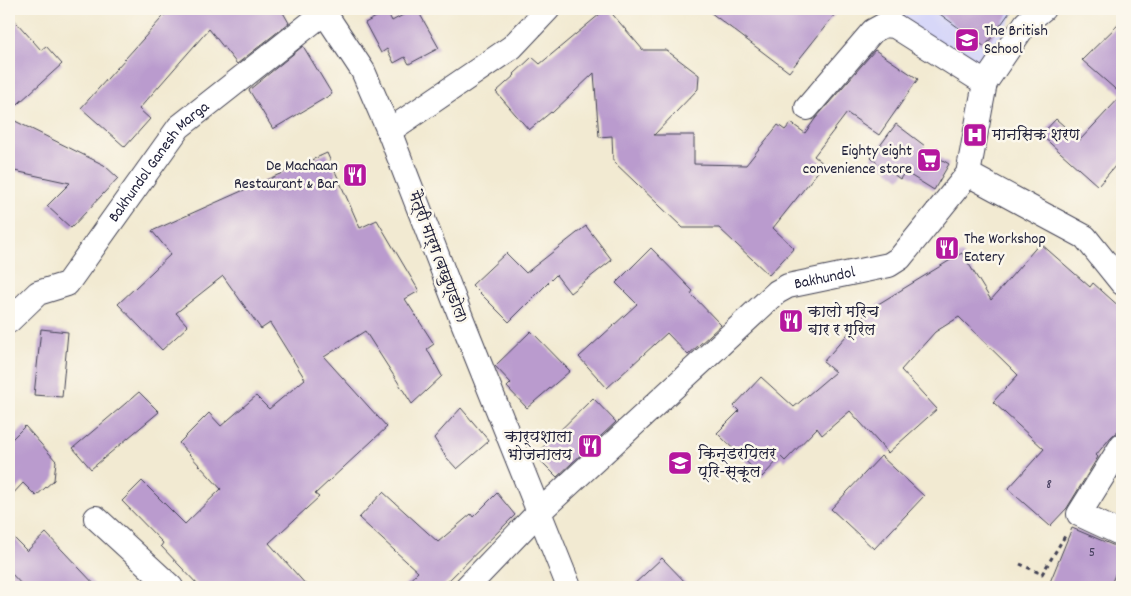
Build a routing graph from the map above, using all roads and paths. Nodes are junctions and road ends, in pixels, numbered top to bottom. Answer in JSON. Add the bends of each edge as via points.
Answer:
{"nodes":[{"id":1,"x":548,"y":9,"type":"edge"},
{"id":2,"x":1043,"y":9,"type":"edge"},
{"id":3,"x":323,"y":10,"type":"edge"},
{"id":4,"x":985,"y":83,"type":"junction"},
{"id":5,"x":807,"y":108,"type":"dead end"},
{"id":6,"x":389,"y":132,"type":"junction"},
{"id":7,"x":968,"y":174,"type":"junction"},
{"id":8,"x":1122,"y":284,"type":"edge"},
{"id":9,"x":9,"y":321,"type":"edge"},
{"id":10,"x":1122,"y":445,"type":"edge"},
{"id":11,"x":538,"y":513,"type":"junction"},
{"id":12,"x":1079,"y":514,"type":"junction"},
{"id":13,"x":96,"y":518,"type":"dead end"},
{"id":14,"x":1122,"y":534,"type":"edge"},
{"id":15,"x":1020,"y":564,"type":"dead end"},
{"id":16,"x":1122,"y":583,"type":"edge"},
{"id":17,"x":171,"y":587,"type":"edge"},
{"id":18,"x":467,"y":587,"type":"edge"},
{"id":19,"x":569,"y":587,"type":"edge"},
{"id":20,"x":1120,"y":587,"type":"edge"}],
"edges":[{"from":1,"to":6,"type":"street","via":[[512,47]]},
{"from":2,"to":4,"type":"street","name":"Bakhundol","via":[[1026,23]]},
{"from":3,"to":6,"type":"street","name":"मैत्री मार्ग (बखुण्डोल)","via":[[363,71]]},
{"from":3,"to":9,"type":"street","name":"Bakhundol Ganesh Marga","via":[[179,127],[67,284],[38,293]]},
{"from":4,"to":5,"type":"street","via":[[895,26],[884,25],[873,31]]},
{"from":4,"to":7,"type":"street","name":"Bakhundol"},
{"from":6,"to":11,"type":"street","name":"मैत्री मार्ग (बखुण्डोल)"},
{"from":7,"to":8,"type":"street","via":[[1085,237]]},
{"from":7,"to":11,"type":"street","name":"Bakhundol","via":[[900,258],[889,265],[788,286],[777,292]]},
{"from":10,"to":12,"type":"street"},
{"from":11,"to":18,"type":"street","name":"Bakhundol"},
{"from":11,"to":19,"type":"street","name":"मैत्री मार्ग (बखुण्डोल)"},
{"from":12,"to":14,"type":"street"},
{"from":12,"to":15,"type":"path","via":[[1042,574]]},
{"from":13,"to":17,"type":"street"},
{"from":16,"to":20,"type":"path"}]}
